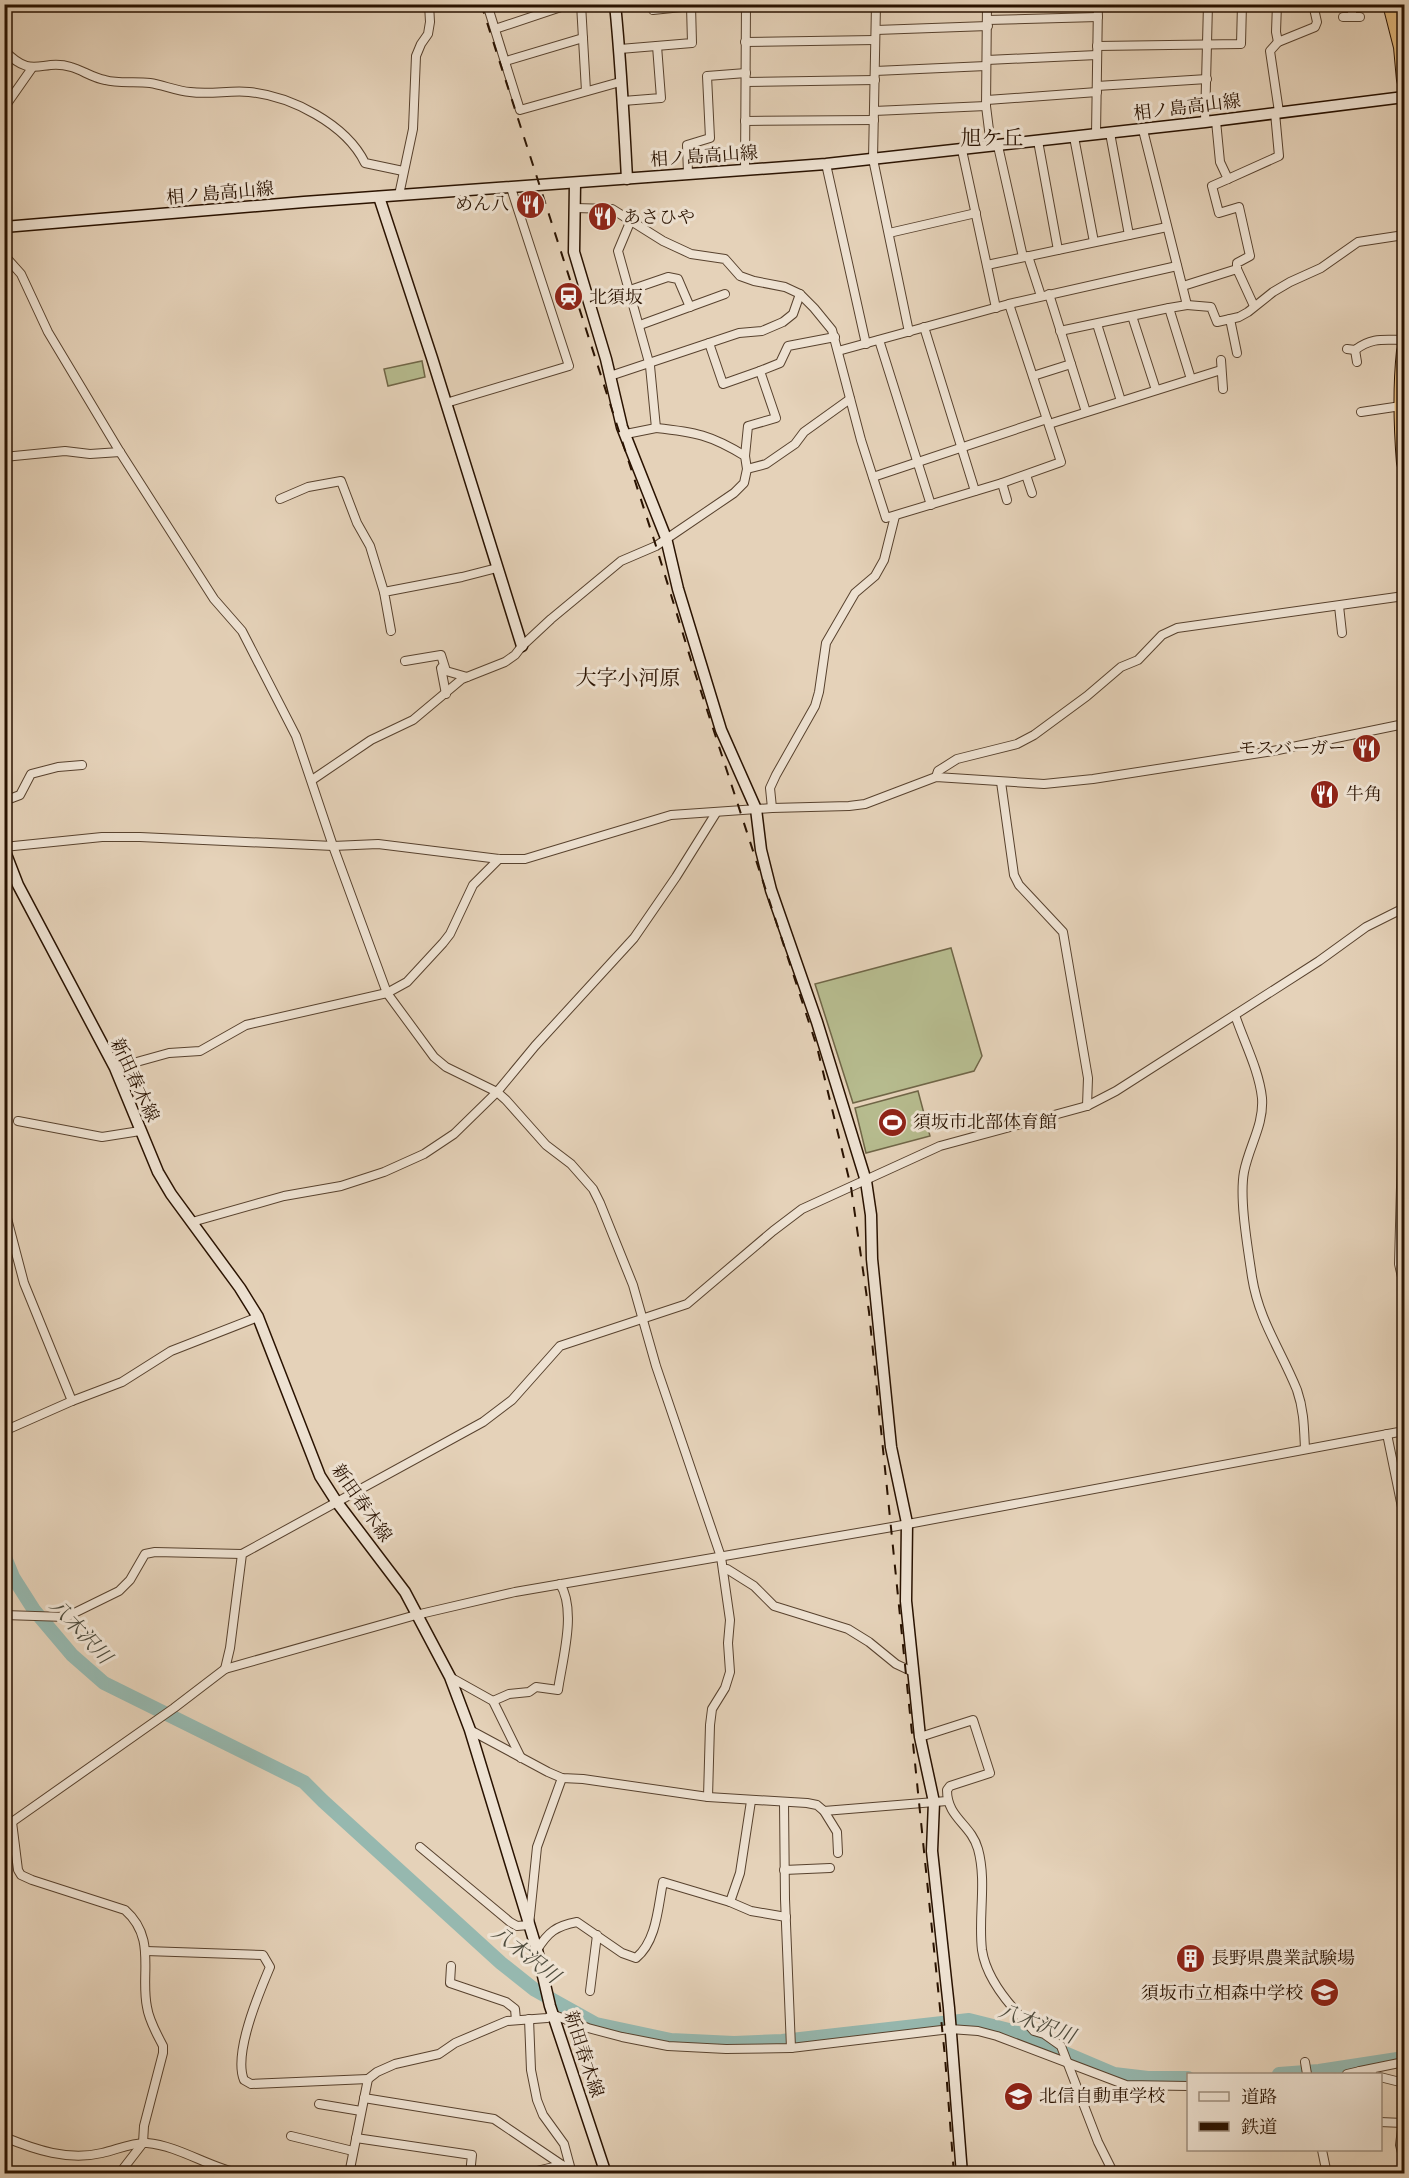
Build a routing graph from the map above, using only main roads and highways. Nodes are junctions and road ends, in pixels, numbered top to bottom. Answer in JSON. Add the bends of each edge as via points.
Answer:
{"nodes":[{"id":1,"x":615,"y":4,"type":"edge"},
{"id":2,"x":1390,"y":4,"type":"edge"},
{"id":3,"x":1404,"y":80,"type":"edge"},
{"id":4,"x":1404,"y":97,"type":"edge"},
{"id":5,"x":627,"y":179,"type":"junction"},
{"id":6,"x":575,"y":183,"type":"junction"},
{"id":7,"x":379,"y":197,"type":"junction"},
{"id":8,"x":4,"y":227,"type":"edge"},
{"id":9,"x":1404,"y":351,"type":"edge"},
{"id":10,"x":1402,"y":385,"type":"edge"},
{"id":11,"x":1404,"y":463,"type":"edge"},
{"id":12,"x":522,"y":646,"type":"road end"},
{"id":13,"x":4,"y":848,"type":"edge"},
{"id":14,"x":606,"y":2174,"type":"edge"},
{"id":15,"x":962,"y":2174,"type":"edge"}],
"edges":[{"from":1,"to":5,"type":"main road"},
{"from":2,"to":3,"type":"highway","via":[[1401,46]]},
{"from":4,"to":5,"type":"main road","name":"相ノ島高山線","via":[[962,150]]},
{"from":5,"to":6,"type":"main road","name":"相ノ島高山線"},
{"from":6,"to":7,"type":"main road","name":"相ノ島高山線"},
{"from":6,"to":15,"type":"main road","via":[[574,252],[626,434],[666,538],[721,730],[756,809],[771,890],[867,1181],[891,1447],[907,1523],[906,1601],[920,1737],[934,1802],[932,1851]]},
{"from":7,"to":8,"type":"main road","name":"相ノ島高山線"},
{"from":7,"to":12,"type":"main road"},
{"from":9,"to":10,"type":"highway"},
{"from":10,"to":11,"type":"highway"},
{"from":13,"to":14,"type":"main road","name":"新田春木線","via":[[18,885],[115,1068],[158,1172],[258,1317],[320,1476],[405,1592],[450,1677],[470,1730],[552,2011]]}]}
